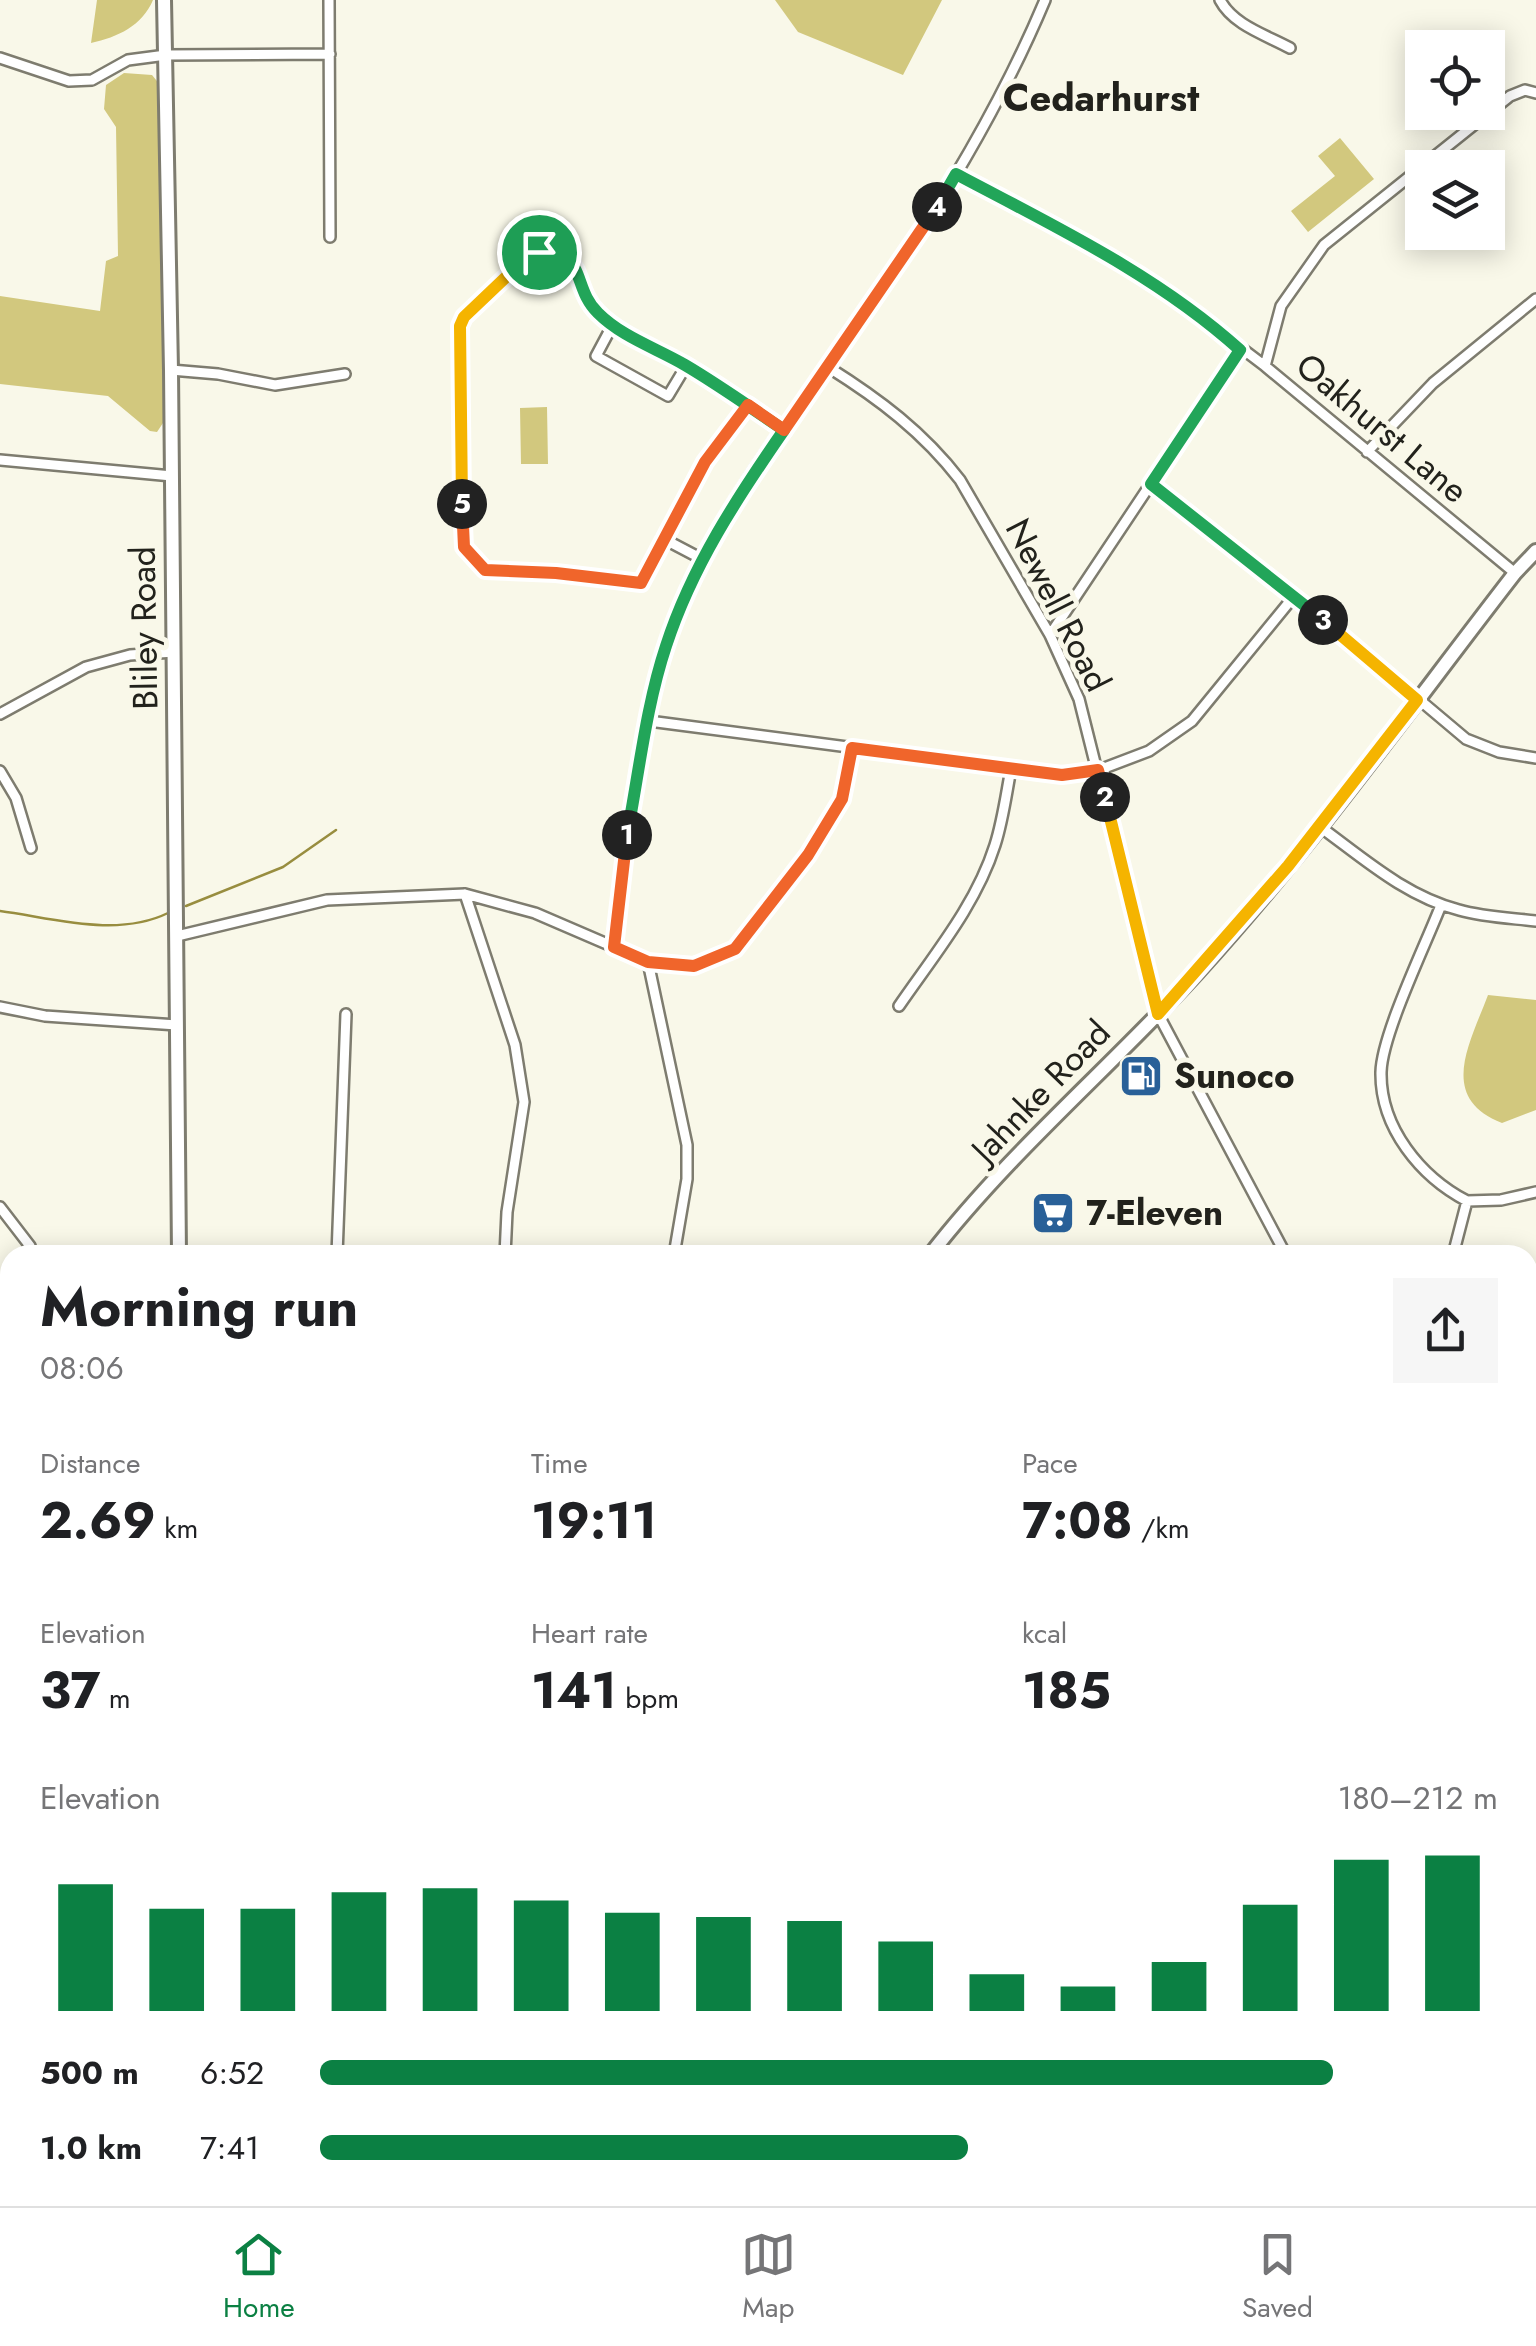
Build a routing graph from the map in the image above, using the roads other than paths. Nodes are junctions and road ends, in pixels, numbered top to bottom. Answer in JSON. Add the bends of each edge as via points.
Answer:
{"nodes":[{"id":1,"x":164,"y":0,"type":"edge"},
{"id":2,"x":329,"y":0,"type":"edge"},
{"id":3,"x":1045,"y":0,"type":"edge"},
{"id":4,"x":1220,"y":0,"type":"edge"},
{"id":5,"x":1290,"y":48,"type":"dead end"},
{"id":6,"x":330,"y":54,"type":"junction"},
{"id":7,"x":166,"y":55,"type":"junction"},
{"id":8,"x":0,"y":58,"type":"edge"},
{"id":9,"x":1536,"y":93,"type":"edge"},
{"id":10,"x":956,"y":174,"type":"junction"},
{"id":11,"x":330,"y":237,"type":"dead end"},
{"id":12,"x":1536,"y":299,"type":"edge"},
{"id":13,"x":612,"y":326,"type":"junction"},
{"id":14,"x":1240,"y":350,"type":"junction"},
{"id":15,"x":686,"y":366,"type":"junction"},
{"id":16,"x":1264,"y":366,"type":"junction"},
{"id":17,"x":828,"y":367,"type":"junction"},
{"id":18,"x":171,"y":370,"type":"junction"},
{"id":19,"x":346,"y":374,"type":"dead end"},
{"id":20,"x":748,"y":405,"type":"junction"},
{"id":21,"x":784,"y":430,"type":"junction"},
{"id":22,"x":1367,"y":452,"type":"junction"},
{"id":23,"x":0,"y":460,"type":"edge"},
{"id":24,"x":172,"y":476,"type":"junction"},
{"id":25,"x":1151,"y":484,"type":"junction"},
{"id":26,"x":662,"y":538,"type":"junction"},
{"id":27,"x":1536,"y":551,"type":"edge"},
{"id":28,"x":702,"y":559,"type":"junction"},
{"id":29,"x":1514,"y":573,"type":"junction"},
{"id":30,"x":1295,"y":595,"type":"junction"},
{"id":31,"x":1050,"y":635,"type":"junction"},
{"id":32,"x":174,"y":652,"type":"junction"},
{"id":33,"x":1417,"y":700,"type":"junction"},
{"id":34,"x":0,"y":714,"type":"edge"},
{"id":35,"x":649,"y":721,"type":"junction"},
{"id":36,"x":852,"y":748,"type":"junction"},
{"id":37,"x":1536,"y":758,"type":"edge"},
{"id":38,"x":1011,"y":769,"type":"junction"},
{"id":39,"x":1098,"y":770,"type":"junction"},
{"id":40,"x":0,"y":771,"type":"edge"},
{"id":41,"x":1319,"y":826,"type":"junction"},
{"id":42,"x":31,"y":848,"type":"dead end"},
{"id":43,"x":465,"y":894,"type":"junction"},
{"id":44,"x":1441,"y":905,"type":"junction"},
{"id":45,"x":1536,"y":920,"type":"edge"},
{"id":46,"x":177,"y":936,"type":"junction"},
{"id":47,"x":614,"y":947,"type":"junction"},
{"id":48,"x":648,"y":962,"type":"junction"},
{"id":49,"x":899,"y":1006,"type":"dead end"},
{"id":50,"x":0,"y":1007,"type":"edge"},
{"id":51,"x":346,"y":1014,"type":"dead end"},
{"id":52,"x":1158,"y":1014,"type":"junction"},
{"id":53,"x":177,"y":1025,"type":"junction"},
{"id":54,"x":1536,"y":1192,"type":"edge"},
{"id":55,"x":1467,"y":1201,"type":"junction"},
{"id":56,"x":0,"y":1206,"type":"edge"},
{"id":57,"x":29,"y":1245,"type":"edge"},
{"id":58,"x":180,"y":1245,"type":"edge"},
{"id":59,"x":337,"y":1245,"type":"edge"},
{"id":60,"x":505,"y":1245,"type":"edge"},
{"id":61,"x":676,"y":1245,"type":"edge"},
{"id":62,"x":939,"y":1245,"type":"edge"},
{"id":63,"x":1281,"y":1245,"type":"edge"},
{"id":64,"x":1456,"y":1245,"type":"edge"}],
"edges":[{"from":1,"to":7,"type":"street","name":"Bliley Road"},
{"from":2,"to":6,"type":"street"},
{"from":3,"to":10,"type":"street"},
{"from":4,"to":5,"type":"street","via":[[1236,19]]},
{"from":6,"to":7,"type":"street"},
{"from":6,"to":11,"type":"street"},
{"from":7,"to":8,"type":"street","via":[[128,60],[92,80],[69,81]]},
{"from":7,"to":18,"type":"street","name":"Bliley Road"},
{"from":9,"to":16,"type":"street","via":[[1510,96],[1324,245],[1280,306]]},
{"from":10,"to":14,"type":"street","name":"Oakhurst Lane","via":[[1156,285]]},
{"from":10,"to":17,"type":"street"},
{"from":12,"to":22,"type":"street","via":[[1433,383]]},
{"from":13,"to":15,"type":"street"},
{"from":13,"to":15,"type":"street","via":[[596,356],[668,396]]},
{"from":13,"to":26,"type":"street","via":[[592,308],[572,260],[557,252],[527,257],[464,317],[464,547],[495,573],[641,583]]},
{"from":14,"to":16,"type":"street","name":"Oakhurst Lane"},
{"from":14,"to":25,"type":"street"},
{"from":15,"to":20,"type":"street"},
{"from":16,"to":22,"type":"street","name":"Oakhurst Lane"},
{"from":17,"to":21,"type":"street"},
{"from":17,"to":31,"type":"street","name":"Newell Road","via":[[884,402],[947,462]]},
{"from":18,"to":19,"type":"street","via":[[275,385]]},
{"from":18,"to":24,"type":"street","name":"Bliley Road"},
{"from":20,"to":21,"type":"street"},
{"from":20,"to":26,"type":"street","via":[[705,462]]},
{"from":21,"to":28,"type":"street"},
{"from":22,"to":29,"type":"street","name":"Oakhurst Lane"},
{"from":23,"to":24,"type":"street"},
{"from":24,"to":32,"type":"street","name":"Bliley Road"},
{"from":25,"to":30,"type":"street"},
{"from":25,"to":31,"type":"street"},
{"from":26,"to":28,"type":"street"},
{"from":27,"to":29,"type":"street","name":"Jahnke Road"},
{"from":28,"to":35,"type":"street","via":[[666,646]]},
{"from":29,"to":33,"type":"street","name":"Jahnke Road"},
{"from":30,"to":33,"type":"street"},
{"from":30,"to":39,"type":"street","via":[[1192,722],[1149,751]]},
{"from":31,"to":39,"type":"street","name":"Newell Road","via":[[1079,700]]},
{"from":32,"to":34,"type":"street","via":[[86,667]]},
{"from":32,"to":46,"type":"street","name":"Bliley Road"},
{"from":33,"to":37,"type":"street","via":[[1466,738]]},
{"from":33,"to":41,"type":"street","name":"Jahnke Road"},
{"from":35,"to":36,"type":"street"},
{"from":35,"to":47,"type":"street","via":[[623,853]]},
{"from":36,"to":38,"type":"street"},
{"from":36,"to":48,"type":"street","via":[[842,799],[735,949],[694,966]]},
{"from":38,"to":39,"type":"street","via":[[1062,775]]},
{"from":38,"to":49,"type":"street","via":[[982,876]]},
{"from":39,"to":52,"type":"street","name":"Newell Road"},
{"from":40,"to":42,"type":"street"},
{"from":41,"to":44,"type":"street","via":[[1402,887]]},
{"from":41,"to":52,"type":"street","name":"Jahnke Road"},
{"from":43,"to":46,"type":"street","via":[[328,900]]},
{"from":43,"to":47,"type":"street","via":[[535,913]]},
{"from":43,"to":60,"type":"street","via":[[515,1045],[524,1102]]},
{"from":44,"to":45,"type":"street"},
{"from":44,"to":55,"type":"street","via":[[1381,1071],[1386,1102],[1415,1163]]},
{"from":46,"to":53,"type":"street","name":"Bliley Road"},
{"from":47,"to":48,"type":"street"},
{"from":48,"to":61,"type":"street","via":[[687,1145]]},
{"from":50,"to":53,"type":"street"},
{"from":51,"to":59,"type":"street"},
{"from":52,"to":62,"type":"street","name":"Jahnke Road"},
{"from":52,"to":63,"type":"street","name":"Newell Road"},
{"from":53,"to":58,"type":"street","name":"Bliley Road"},
{"from":54,"to":55,"type":"street"},
{"from":55,"to":64,"type":"street"},
{"from":56,"to":57,"type":"street"}]}
